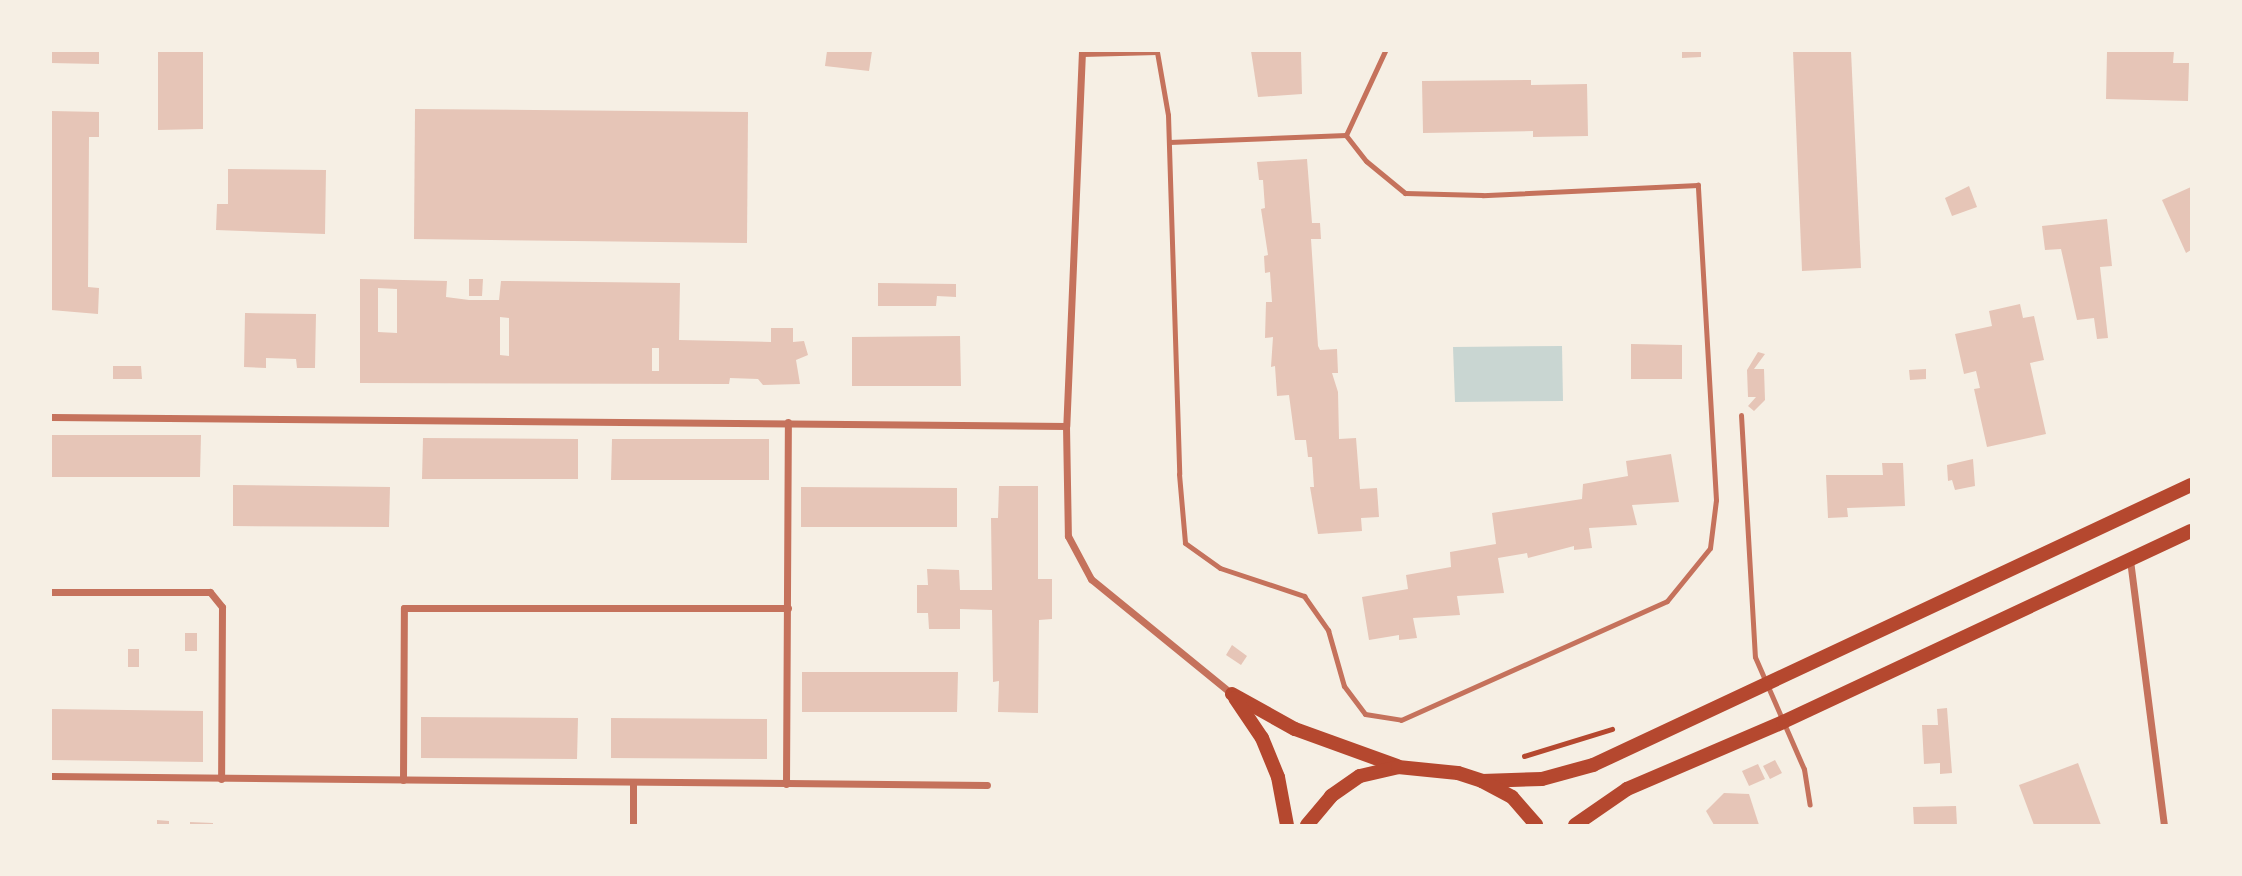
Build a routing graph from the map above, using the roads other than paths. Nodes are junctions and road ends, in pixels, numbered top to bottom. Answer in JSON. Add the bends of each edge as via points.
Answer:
{"nodes":[{"id":1,"x":1385,"y":51,"type":"edge"},
{"id":2,"x":1082,"y":52,"type":"edge"},
{"id":3,"x":1157,"y":52,"type":"edge"},
{"id":4,"x":1346,"y":135,"type":"junction"},
{"id":5,"x":1169,"y":142,"type":"junction"},
{"id":6,"x":1741,"y":415,"type":"dead end"},
{"id":7,"x":51,"y":418,"type":"edge"},
{"id":8,"x":788,"y":422,"type":"junction"},
{"id":9,"x":1066,"y":426,"type":"junction"},
{"id":10,"x":2191,"y":485,"type":"edge"},
{"id":11,"x":2191,"y":531,"type":"edge"},
{"id":12,"x":2130,"y":560,"type":"junction"},
{"id":13,"x":51,"y":592,"type":"edge"},
{"id":14,"x":788,"y":608,"type":"junction"},
{"id":15,"x":1766,"y":684,"type":"junction"},
{"id":16,"x":1232,"y":694,"type":"junction"},
{"id":17,"x":1783,"y":722,"type":"junction"},
{"id":18,"x":1398,"y":767,"type":"junction"},
{"id":19,"x":51,"y":776,"type":"edge"},
{"id":20,"x":222,"y":779,"type":"junction"},
{"id":21,"x":403,"y":780,"type":"junction"},
{"id":22,"x":1482,"y":781,"type":"junction"},
{"id":23,"x":633,"y":784,"type":"junction"},
{"id":24,"x":786,"y":784,"type":"junction"},
{"id":25,"x":987,"y":785,"type":"dead end"},
{"id":26,"x":1810,"y":805,"type":"dead end"},
{"id":27,"x":633,"y":825,"type":"edge"},
{"id":28,"x":1286,"y":825,"type":"edge"},
{"id":29,"x":1307,"y":825,"type":"edge"},
{"id":30,"x":1536,"y":825,"type":"edge"},
{"id":31,"x":1575,"y":825,"type":"edge"},
{"id":32,"x":2164,"y":825,"type":"edge"}],
"edges":[{"from":1,"to":4,"type":"lane"},
{"from":2,"to":3,"type":"lane"},
{"from":2,"to":9,"type":"street"},
{"from":3,"to":5,"type":"lane"},
{"from":4,"to":5,"type":"lane"},
{"from":4,"to":5,"type":"lane","via":[[1366,161],[1405,193],[1482,195],[1698,184],[1716,500],[1710,548],[1667,601],[1401,720],[1365,714],[1344,686],[1328,630],[1304,596],[1220,568],[1185,543]]},
{"from":6,"to":15,"type":"lane","via":[[1755,657]]},
{"from":7,"to":8,"type":"street"},
{"from":8,"to":9,"type":"street"},
{"from":8,"to":14,"type":"street"},
{"from":9,"to":16,"type":"street","via":[[1068,536],[1091,579]]},
{"from":10,"to":15,"type":"main road"},
{"from":11,"to":12,"type":"main road"},
{"from":12,"to":17,"type":"main road"},
{"from":12,"to":32,"type":"street"},
{"from":13,"to":20,"type":"street","via":[[210,592],[222,607]]},
{"from":14,"to":21,"type":"street","via":[[404,608]]},
{"from":14,"to":24,"type":"street"},
{"from":15,"to":17,"type":"lane"},
{"from":15,"to":22,"type":"main road","via":[[1593,765],[1542,779]]},
{"from":16,"to":18,"type":"main road","via":[[1294,729]]},
{"from":16,"to":28,"type":"main road","via":[[1262,738],[1278,777]]},
{"from":17,"to":26,"type":"lane","via":[[1804,769]]},
{"from":17,"to":31,"type":"main road","via":[[1627,789]]},
{"from":18,"to":22,"type":"main road","via":[[1458,773]]},
{"from":18,"to":29,"type":"main road","via":[[1360,776],[1331,796]]},
{"from":19,"to":20,"type":"street"},
{"from":20,"to":21,"type":"street"},
{"from":21,"to":23,"type":"street"},
{"from":22,"to":30,"type":"main road","via":[[1511,797]]},
{"from":23,"to":24,"type":"street"},
{"from":23,"to":27,"type":"street"},
{"from":24,"to":25,"type":"street"}]}
